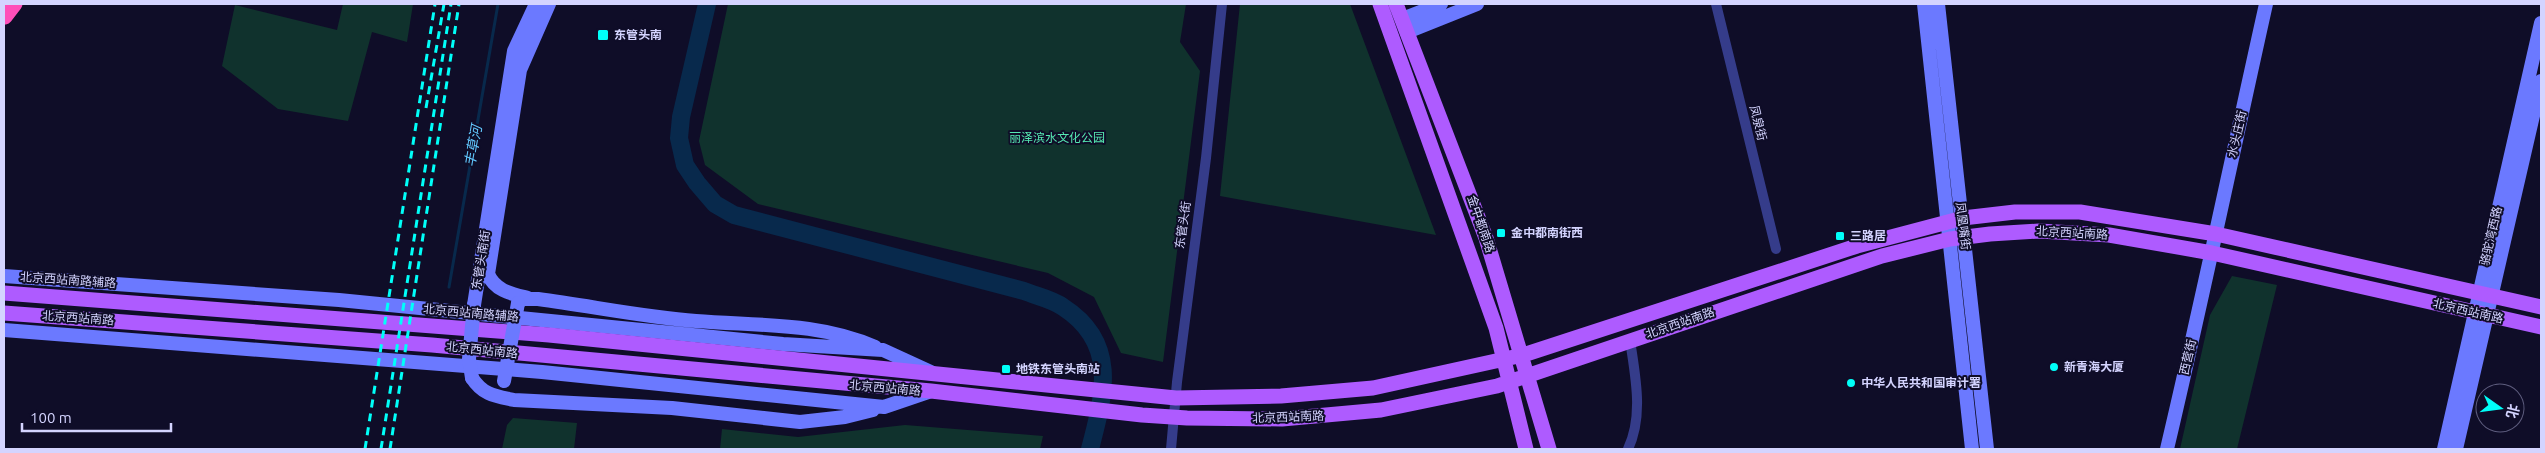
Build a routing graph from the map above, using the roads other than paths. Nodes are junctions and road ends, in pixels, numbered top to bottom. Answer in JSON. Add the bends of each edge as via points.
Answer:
{"nodes":[{"id":1,"x":15,"y":4,"type":"edge"},
{"id":2,"x":25,"y":4,"type":"edge"},
{"id":3,"x":536,"y":4,"type":"edge"},
{"id":4,"x":549,"y":4,"type":"edge"},
{"id":5,"x":1222,"y":4,"type":"edge"},
{"id":6,"x":1380,"y":4,"type":"edge"},
{"id":7,"x":1396,"y":4,"type":"edge"},
{"id":8,"x":1441,"y":4,"type":"edge"},
{"id":9,"x":1477,"y":4,"type":"edge"},
{"id":10,"x":1716,"y":4,"type":"edge"},
{"id":11,"x":1924,"y":4,"type":"edge"},
{"id":12,"x":1938,"y":4,"type":"edge"},
{"id":13,"x":2266,"y":4,"type":"edge"},
{"id":14,"x":5,"y":17,"type":"edge"},
{"id":15,"x":2541,"y":23,"type":"edge"},
{"id":16,"x":1404,"y":25,"type":"junction"},
{"id":17,"x":2541,"y":80,"type":"edge"},
{"id":18,"x":1963,"y":218,"type":"junction"},
{"id":19,"x":1948,"y":223,"type":"junction"},
{"id":20,"x":2216,"y":234,"type":"junction"},
{"id":21,"x":1957,"y":238,"type":"junction"},
{"id":22,"x":1776,"y":249,"type":"dead end"},
{"id":23,"x":2211,"y":259,"type":"junction"},
{"id":24,"x":4,"y":276,"type":"edge"},
{"id":25,"x":4,"y":293,"type":"edge"},
{"id":26,"x":2485,"y":295,"type":"junction"},
{"id":27,"x":523,"y":301,"type":"junction"},
{"id":28,"x":2541,"y":307,"type":"edge"},
{"id":29,"x":4,"y":313,"type":"edge"},
{"id":30,"x":2481,"y":314,"type":"junction"},
{"id":31,"x":2541,"y":327,"type":"edge"},
{"id":32,"x":4,"y":330,"type":"edge"},
{"id":33,"x":1630,"y":340,"type":"junction"},
{"id":34,"x":883,"y":350,"type":"junction"},
{"id":35,"x":1523,"y":355,"type":"junction"},
{"id":36,"x":1505,"y":360,"type":"junction"},
{"id":37,"x":934,"y":373,"type":"junction"},
{"id":38,"x":1529,"y":376,"type":"junction"},
{"id":39,"x":1510,"y":382,"type":"junction"},
{"id":40,"x":930,"y":391,"type":"junction"},
{"id":41,"x":1176,"y":398,"type":"junction"},
{"id":42,"x":510,"y":399,"type":"junction"},
{"id":43,"x":884,"y":407,"type":"junction"},
{"id":44,"x":1174,"y":418,"type":"junction"},
{"id":45,"x":1171,"y":449,"type":"edge"},
{"id":46,"x":1526,"y":449,"type":"edge"},
{"id":47,"x":1549,"y":449,"type":"edge"},
{"id":48,"x":1628,"y":449,"type":"edge"},
{"id":49,"x":1972,"y":449,"type":"edge"},
{"id":50,"x":1987,"y":449,"type":"edge"},
{"id":51,"x":2167,"y":449,"type":"edge"},
{"id":52,"x":2444,"y":449,"type":"edge"},
{"id":53,"x":2456,"y":449,"type":"edge"}],
"edges":[{"from":1,"to":14,"type":"highway"},
{"from":2,"to":14,"type":"street"},
{"from":3,"to":42,"type":"street","name":"东管头南街","bridge":true,"via":[[512,59],[468,359],[477,386],[489,395]]},
{"from":4,"to":27,"type":"street","name":"东管头南街","via":[[520,70],[488,274],[492,284]]},
{"from":5,"to":41,"type":"street","name":"东管头街"},
{"from":6,"to":36,"type":"main road","name":"金中都南路"},
{"from":7,"to":16,"type":"main road","name":"金中都南路"},
{"from":8,"to":16,"type":"street"},
{"from":9,"to":16,"type":"street"},
{"from":10,"to":22,"type":"street","name":"凤泉街"},
{"from":11,"to":19,"type":"street","name":"凤凰嘴街"},
{"from":12,"to":18,"type":"street","name":"凤凰嘴街"},
{"from":13,"to":20,"type":"street","name":"水头庄街"},
{"from":15,"to":26,"type":"street","name":"骆驼湾西路"},
{"from":16,"to":35,"type":"main road","name":"金中都南路","via":[[1486,238]]},
{"from":17,"to":26,"type":"street","name":"骆驼湾西路"},
{"from":18,"to":19,"type":"main road","name":"北京西站南路"},
{"from":18,"to":20,"type":"main road","name":"北京西站南路","via":[[2015,212],[2080,212]]},
{"from":18,"to":21,"type":"street","name":"凤凰嘴街"},
{"from":19,"to":21,"type":"street","name":"凤凰嘴街"},
{"from":19,"to":35,"type":"main road","name":"北京西站南路","via":[[1857,246]]},
{"from":20,"to":23,"type":"street","name":"水头庄街"},
{"from":20,"to":26,"type":"main road","name":"北京西站南路"},
{"from":21,"to":23,"type":"main road","name":"北京西站南路","via":[[2039,231],[2078,232],[2152,241]]},
{"from":21,"to":33,"type":"main road","name":"北京西站南路","via":[[1843,268]]},
{"from":21,"to":49,"type":"street","name":"凤凰嘴街"},
{"from":21,"to":50,"type":"street","name":"凤凰嘴街"},
{"from":23,"to":30,"type":"main road","name":"北京西站南路"},
{"from":23,"to":51,"type":"street","name":"西营街"},
{"from":24,"to":34,"type":"street","name":"北京西站南路辅路","via":[[339,300],[773,343]]},
{"from":25,"to":37,"type":"main road","name":"北京西站南路","via":[[435,325]]},
{"from":26,"to":28,"type":"main road","name":"北京西站南路"},
{"from":26,"to":30,"type":"street","name":"骆驼湾西路"},
{"from":27,"to":34,"type":"street","name":"东管头南街","via":[[694,321],[823,330],[853,337]]},
{"from":27,"to":42,"type":"street","bridge":true,"via":[[504,381]]},
{"from":29,"to":40,"type":"main road","name":"北京西站南路","via":[[432,345]]},
{"from":30,"to":31,"type":"main road","name":"北京西站南路"},
{"from":30,"to":52,"type":"street","name":"骆驼湾西路"},
{"from":30,"to":53,"type":"street","name":"骆驼湾西路"},
{"from":32,"to":43,"type":"street","via":[[542,372]]},
{"from":33,"to":38,"type":"main road","name":"北京西站南路"},
{"from":33,"to":48,"type":"street","via":[[1637,424]]},
{"from":34,"to":37,"type":"street","name":"北京西站南路辅路"},
{"from":35,"to":36,"type":"main road","name":"北京西站南路"},
{"from":35,"to":38,"type":"main road","name":"金中都南路"},
{"from":36,"to":39,"type":"main road","name":"金中都南路"},
{"from":36,"to":41,"type":"main road","name":"北京西站南路","via":[[1373,388],[1282,396]]},
{"from":37,"to":41,"type":"main road","name":"北京西站南路"},
{"from":38,"to":39,"type":"main road","name":"北京西站南路"},
{"from":38,"to":47,"type":"main road","name":"金中都南路"},
{"from":39,"to":44,"type":"main road","name":"北京西站南路","via":[[1381,410],[1282,419]]},
{"from":39,"to":46,"type":"main road","name":"金中都南路"},
{"from":40,"to":43,"type":"street"},
{"from":40,"to":44,"type":"main road","name":"北京西站南路"},
{"from":41,"to":44,"type":"street","name":"东管头街"},
{"from":42,"to":43,"type":"street","name":"东管头南街","via":[[672,408],[800,422],[845,417]]},
{"from":44,"to":45,"type":"street","name":"东管头街"}]}
